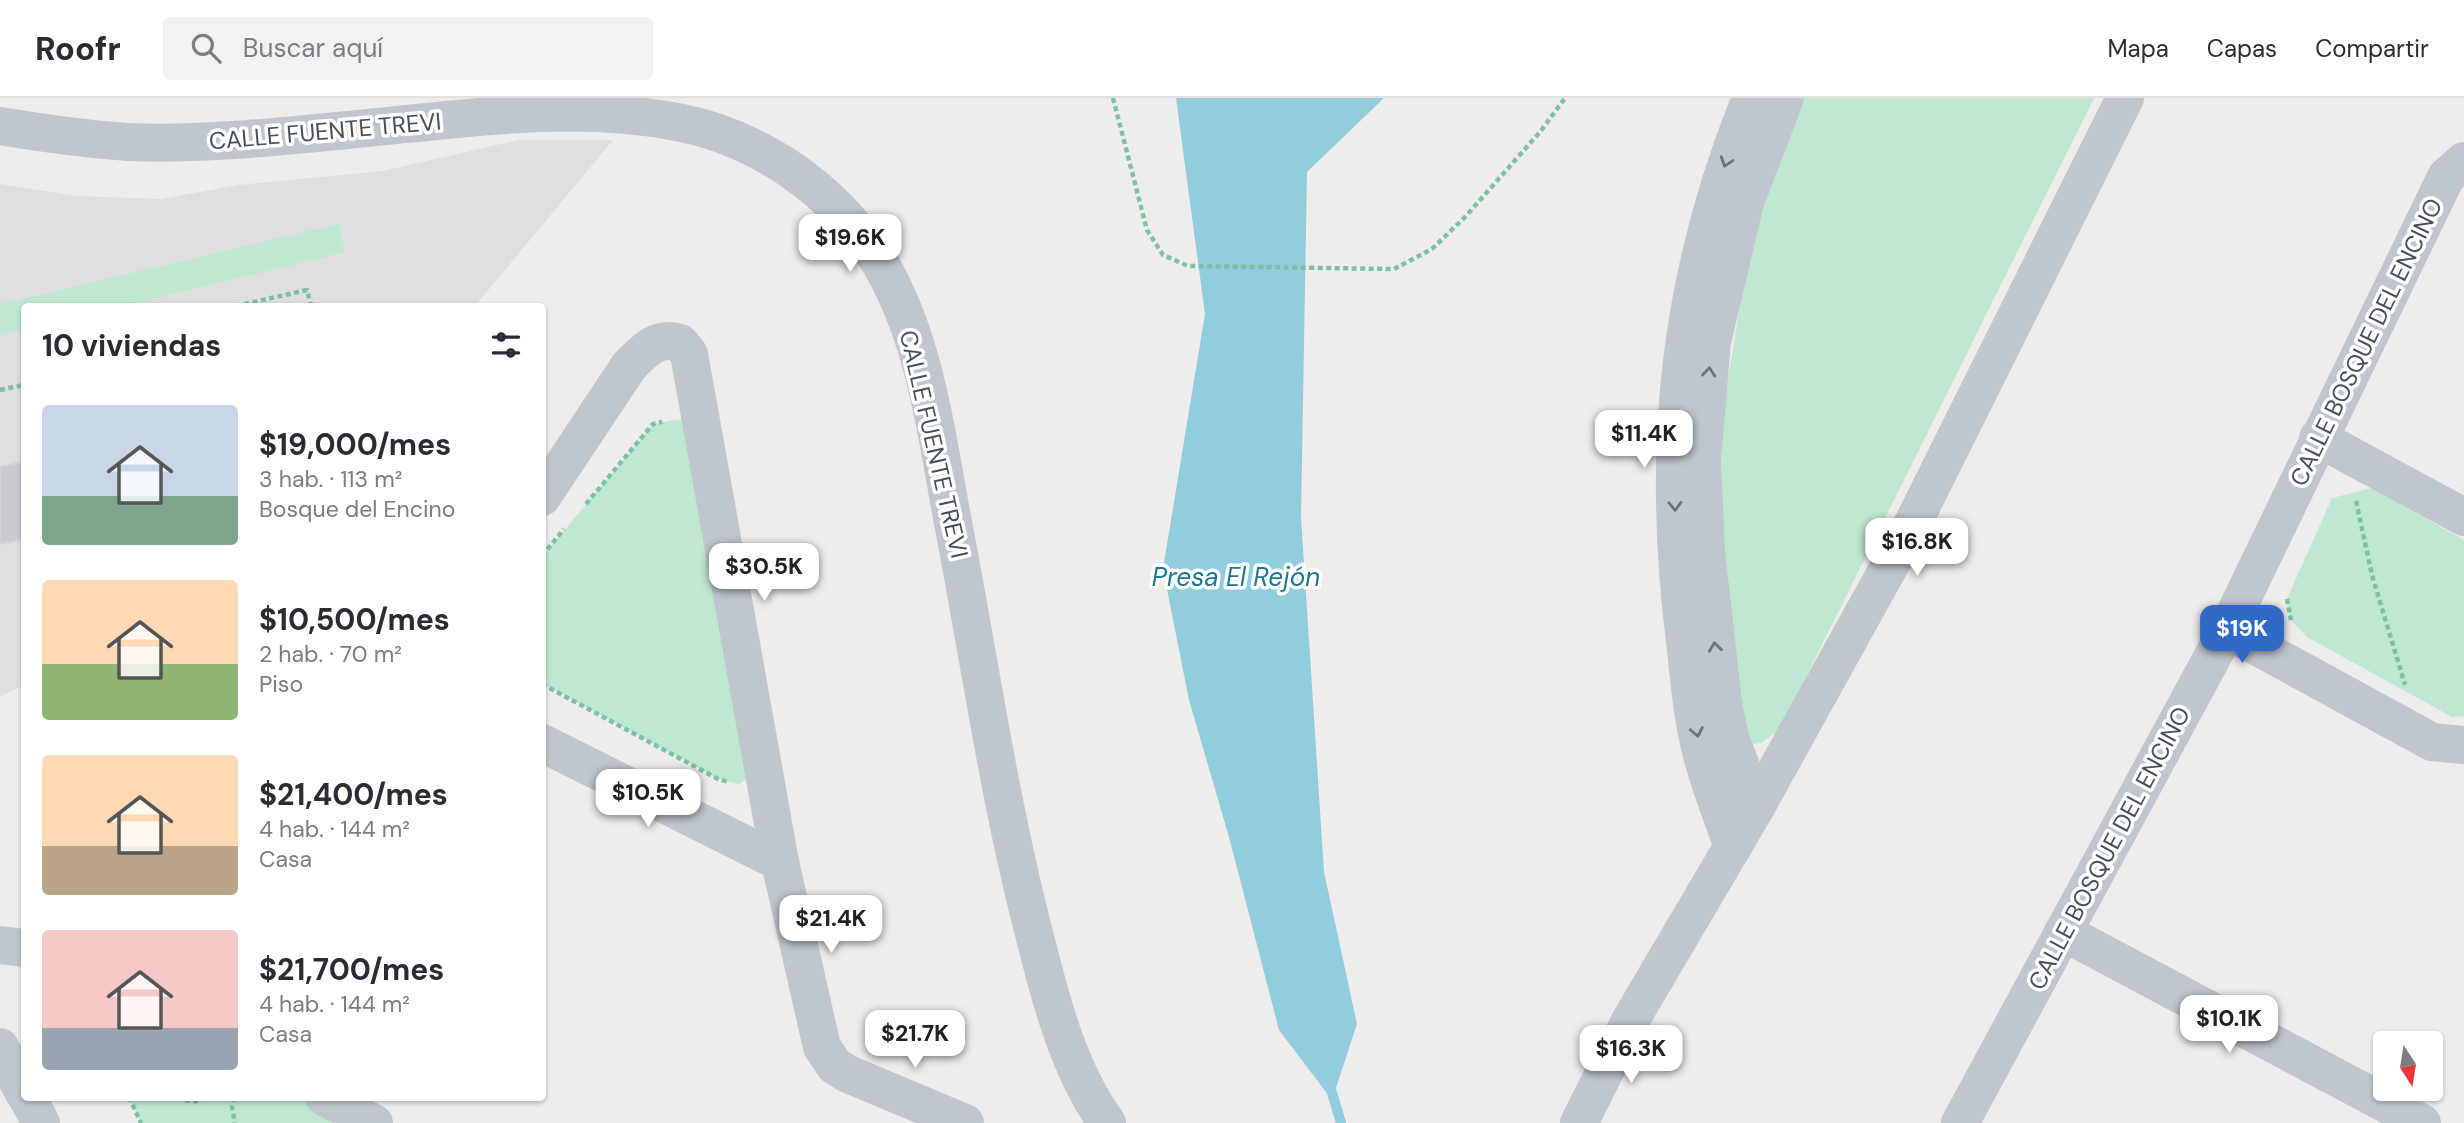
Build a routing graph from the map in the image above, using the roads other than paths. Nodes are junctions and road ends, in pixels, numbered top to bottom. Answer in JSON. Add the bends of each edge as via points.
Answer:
{"nodes":[{"id":1,"x":1751,"y":98,"type":"edge"},
{"id":2,"x":1784,"y":98,"type":"edge"},
{"id":3,"x":2125,"y":98,"type":"edge"},
{"id":4,"x":0,"y":126,"type":"edge"},
{"id":5,"x":2464,"y":162,"type":"edge"},
{"id":6,"x":2318,"y":438,"type":"junction"},
{"id":7,"x":546,"y":491,"type":"edge"},
{"id":8,"x":2464,"y":517,"type":"edge"},
{"id":9,"x":2227,"y":630,"type":"junction"},
{"id":10,"x":546,"y":745,"type":"edge"},
{"id":11,"x":2464,"y":745,"type":"edge"},
{"id":12,"x":1756,"y":807,"type":"junction"},
{"id":13,"x":1733,"y":847,"type":"junction"},
{"id":14,"x":780,"y":862,"type":"junction"},
{"id":15,"x":2063,"y":932,"type":"junction"},
{"id":16,"x":0,"y":945,"type":"edge"},
{"id":17,"x":21,"y":948,"type":"edge"},
{"id":18,"x":0,"y":1047,"type":"edge"},
{"id":19,"x":21,"y":1086,"type":"edge"},
{"id":20,"x":29,"y":1101,"type":"edge"},
{"id":21,"x":332,"y":1101,"type":"edge"},
{"id":22,"x":1093,"y":1119,"type":"edge"},
{"id":23,"x":962,"y":1122,"type":"edge"},
{"id":24,"x":41,"y":1123,"type":"edge"},
{"id":25,"x":374,"y":1123,"type":"edge"},
{"id":26,"x":1579,"y":1123,"type":"edge"},
{"id":27,"x":1960,"y":1123,"type":"edge"},
{"id":28,"x":2422,"y":1123,"type":"edge"}],
"edges":[{"from":1,"to":13,"type":"street","one_way":true,"via":[[1726,159],[1686,321],[1674,467],[1678,588],[1693,709],[1701,751]]},
{"from":12,"to":2,"type":"street","one_way":true,"via":[[1723,704],[1706,552],[1702,460],[1712,342],[1745,202]]},
{"from":3,"to":12,"type":"street","via":[[1910,529]]},
{"from":4,"to":22,"type":"street","name":"CALLE FUENTE TREVI","via":[[130,142],[197,142],[600,111],[682,122],[762,150],[821,191],[868,244],[915,341],[936,431],[1012,849],[1049,992]]},
{"from":5,"to":6,"type":"street","name":"CALLE BOSQUE DEL ENCINO","via":[[2446,177]]},
{"from":6,"to":8,"type":"street"},
{"from":6,"to":9,"type":"street","name":"CALLE BOSQUE DEL ENCINO"},
{"from":7,"to":14,"type":"street","via":[[629,366],[657,342],[680,343],[689,354]]},
{"from":9,"to":11,"type":"street","via":[[2432,742]]},
{"from":9,"to":15,"type":"street","name":"CALLE BOSQUE DEL ENCINO"},
{"from":10,"to":14,"type":"street"},
{"from":12,"to":13,"type":"street"},
{"from":13,"to":26,"type":"street","via":[[1630,1021]]},
{"from":14,"to":23,"type":"street","via":[[822,1047],[835,1066]]},
{"from":15,"to":27,"type":"street","name":"CALLE BOSQUE DEL ENCINO"},
{"from":15,"to":28,"type":"street"},
{"from":16,"to":17,"type":"street"},
{"from":18,"to":19,"type":"street"},
{"from":20,"to":24,"type":"street"},
{"from":21,"to":25,"type":"street"}]}
